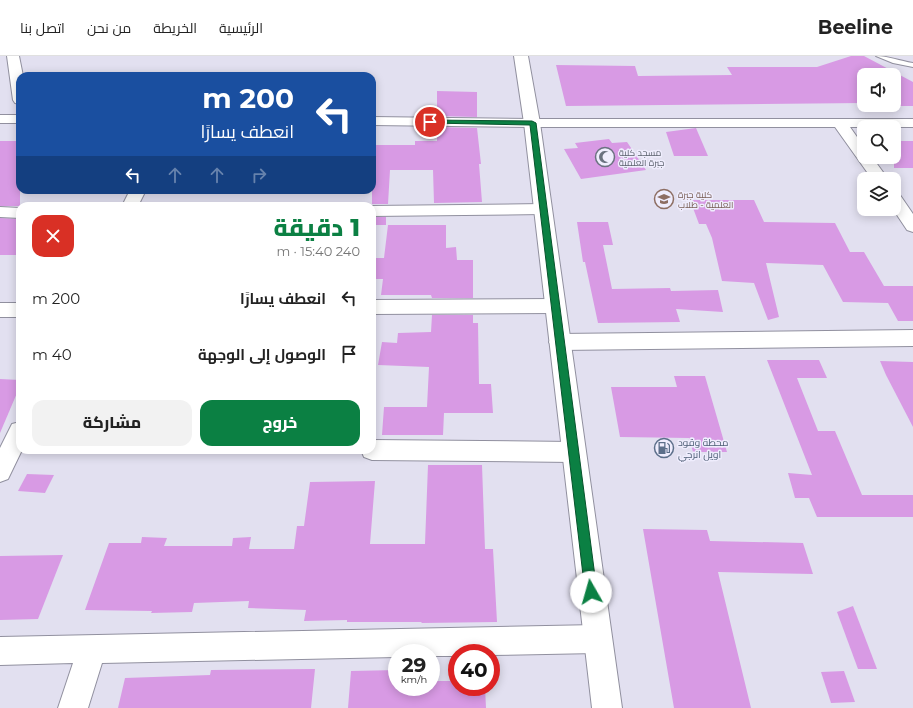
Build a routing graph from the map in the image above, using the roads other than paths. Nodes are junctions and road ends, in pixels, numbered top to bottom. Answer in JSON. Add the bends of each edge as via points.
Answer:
{"nodes":[{"id":1,"x":12,"y":56,"type":"edge"},
{"id":2,"x":521,"y":56,"type":"edge"},
{"id":3,"x":879,"y":56,"type":"edge"},
{"id":4,"x":913,"y":65,"type":"edge"},
{"id":5,"x":16,"y":78,"type":"edge"},
{"id":6,"x":0,"y":119,"type":"edge"},
{"id":7,"x":16,"y":119,"type":"edge"},
{"id":8,"x":376,"y":121,"type":"edge"},
{"id":9,"x":532,"y":123,"type":"junction"},
{"id":10,"x":839,"y":123,"type":"junction"},
{"id":11,"x":913,"y":123,"type":"edge"},
{"id":12,"x":875,"y":172,"type":"edge"},
{"id":13,"x":903,"y":206,"type":"edge"},
{"id":14,"x":543,"y":209,"type":"junction"},
{"id":15,"x":376,"y":211,"type":"edge"},
{"id":16,"x":0,"y":212,"type":"edge"},
{"id":17,"x":16,"y":212,"type":"edge"},
{"id":18,"x":913,"y":226,"type":"edge"},
{"id":19,"x":554,"y":306,"type":"junction"},
{"id":20,"x":376,"y":307,"type":"edge"},
{"id":21,"x":0,"y":310,"type":"edge"},
{"id":22,"x":16,"y":310,"type":"edge"},
{"id":23,"x":913,"y":338,"type":"edge"},
{"id":24,"x":559,"y":342,"type":"junction"},
{"id":25,"x":13,"y":442,"type":"edge"},
{"id":26,"x":376,"y":450,"type":"edge"},
{"id":27,"x":572,"y":452,"type":"junction"},
{"id":28,"x":0,"y":472,"type":"edge"},
{"id":29,"x":597,"y":639,"type":"junction"},
{"id":30,"x":92,"y":650,"type":"junction"},
{"id":31,"x":0,"y":651,"type":"edge"},
{"id":32,"x":73,"y":708,"type":"edge"},
{"id":33,"x":607,"y":708,"type":"edge"}],
"edges":[{"from":1,"to":5,"type":"street"},
{"from":2,"to":9,"type":"street"},
{"from":3,"to":4,"type":"lane"},
{"from":6,"to":7,"type":"street"},
{"from":8,"to":9,"type":"street"},
{"from":9,"to":10,"type":"street"},
{"from":9,"to":14,"type":"street"},
{"from":10,"to":11,"type":"street"},
{"from":10,"to":12,"type":"street"},
{"from":13,"to":18,"type":"street"},
{"from":14,"to":15,"type":"street"},
{"from":14,"to":19,"type":"street"},
{"from":16,"to":17,"type":"street"},
{"from":19,"to":20,"type":"street"},
{"from":19,"to":24,"type":"street"},
{"from":21,"to":22,"type":"street"},
{"from":23,"to":24,"type":"street"},
{"from":24,"to":27,"type":"street"},
{"from":25,"to":28,"type":"street"},
{"from":26,"to":27,"type":"street"},
{"from":27,"to":29,"type":"street"},
{"from":29,"to":30,"type":"street"},
{"from":29,"to":33,"type":"street"},
{"from":30,"to":31,"type":"street"},
{"from":30,"to":32,"type":"street"}]}
